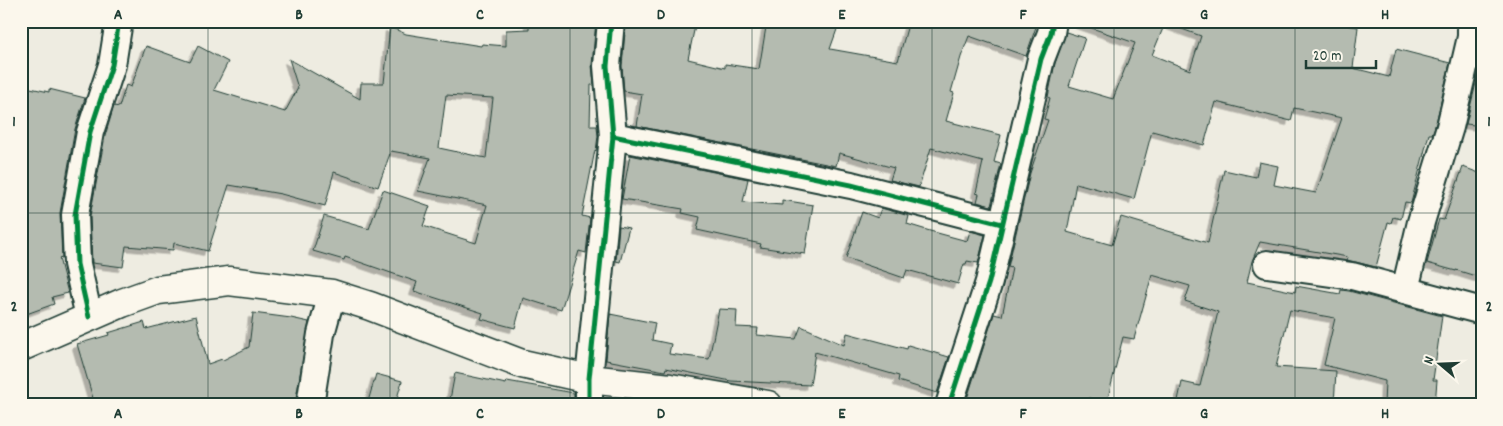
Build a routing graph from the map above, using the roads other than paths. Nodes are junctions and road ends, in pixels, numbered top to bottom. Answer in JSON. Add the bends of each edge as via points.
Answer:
{"nodes":[{"id":1,"x":119,"y":21,"type":"edge"},
{"id":2,"x":611,"y":21,"type":"edge"},
{"id":3,"x":1053,"y":21,"type":"edge"},
{"id":4,"x":1471,"y":21,"type":"edge"},
{"id":5,"x":613,"y":136,"type":"junction"},
{"id":6,"x":1002,"y":224,"type":"junction"},
{"id":7,"x":1267,"y":264,"type":"dead end"},
{"id":8,"x":1405,"y":290,"type":"junction"},
{"id":9,"x":332,"y":294,"type":"junction"},
{"id":10,"x":1482,"y":311,"type":"edge"},
{"id":11,"x":89,"y":317,"type":"junction"},
{"id":12,"x":21,"y":347,"type":"edge"},
{"id":13,"x":589,"y":392,"type":"edge"},
{"id":14,"x":310,"y":405,"type":"edge"},
{"id":15,"x":768,"y":405,"type":"edge"},
{"id":16,"x":949,"y":405,"type":"edge"}],
"edges":[{"from":1,"to":11,"type":"street","via":[[112,65],[90,132],[76,215],[77,264]]},
{"from":2,"to":5,"type":"street","via":[[607,66]]},
{"from":3,"to":6,"type":"street"},
{"from":4,"to":8,"type":"street","via":[[1471,37],[1450,127],[1421,222]]},
{"from":5,"to":6,"type":"street","via":[[851,185]]},
{"from":5,"to":13,"type":"street"},
{"from":6,"to":16,"type":"street","via":[[989,282]]},
{"from":7,"to":8,"type":"street","via":[[1352,276]]},
{"from":8,"to":10,"type":"street"},
{"from":9,"to":11,"type":"main road","via":[[229,281],[158,290]]},
{"from":9,"to":13,"type":"main road"},
{"from":9,"to":14,"type":"street","via":[[321,334]]},
{"from":11,"to":12,"type":"main road"},
{"from":13,"to":15,"type":"main road","via":[[670,388]]}]}
